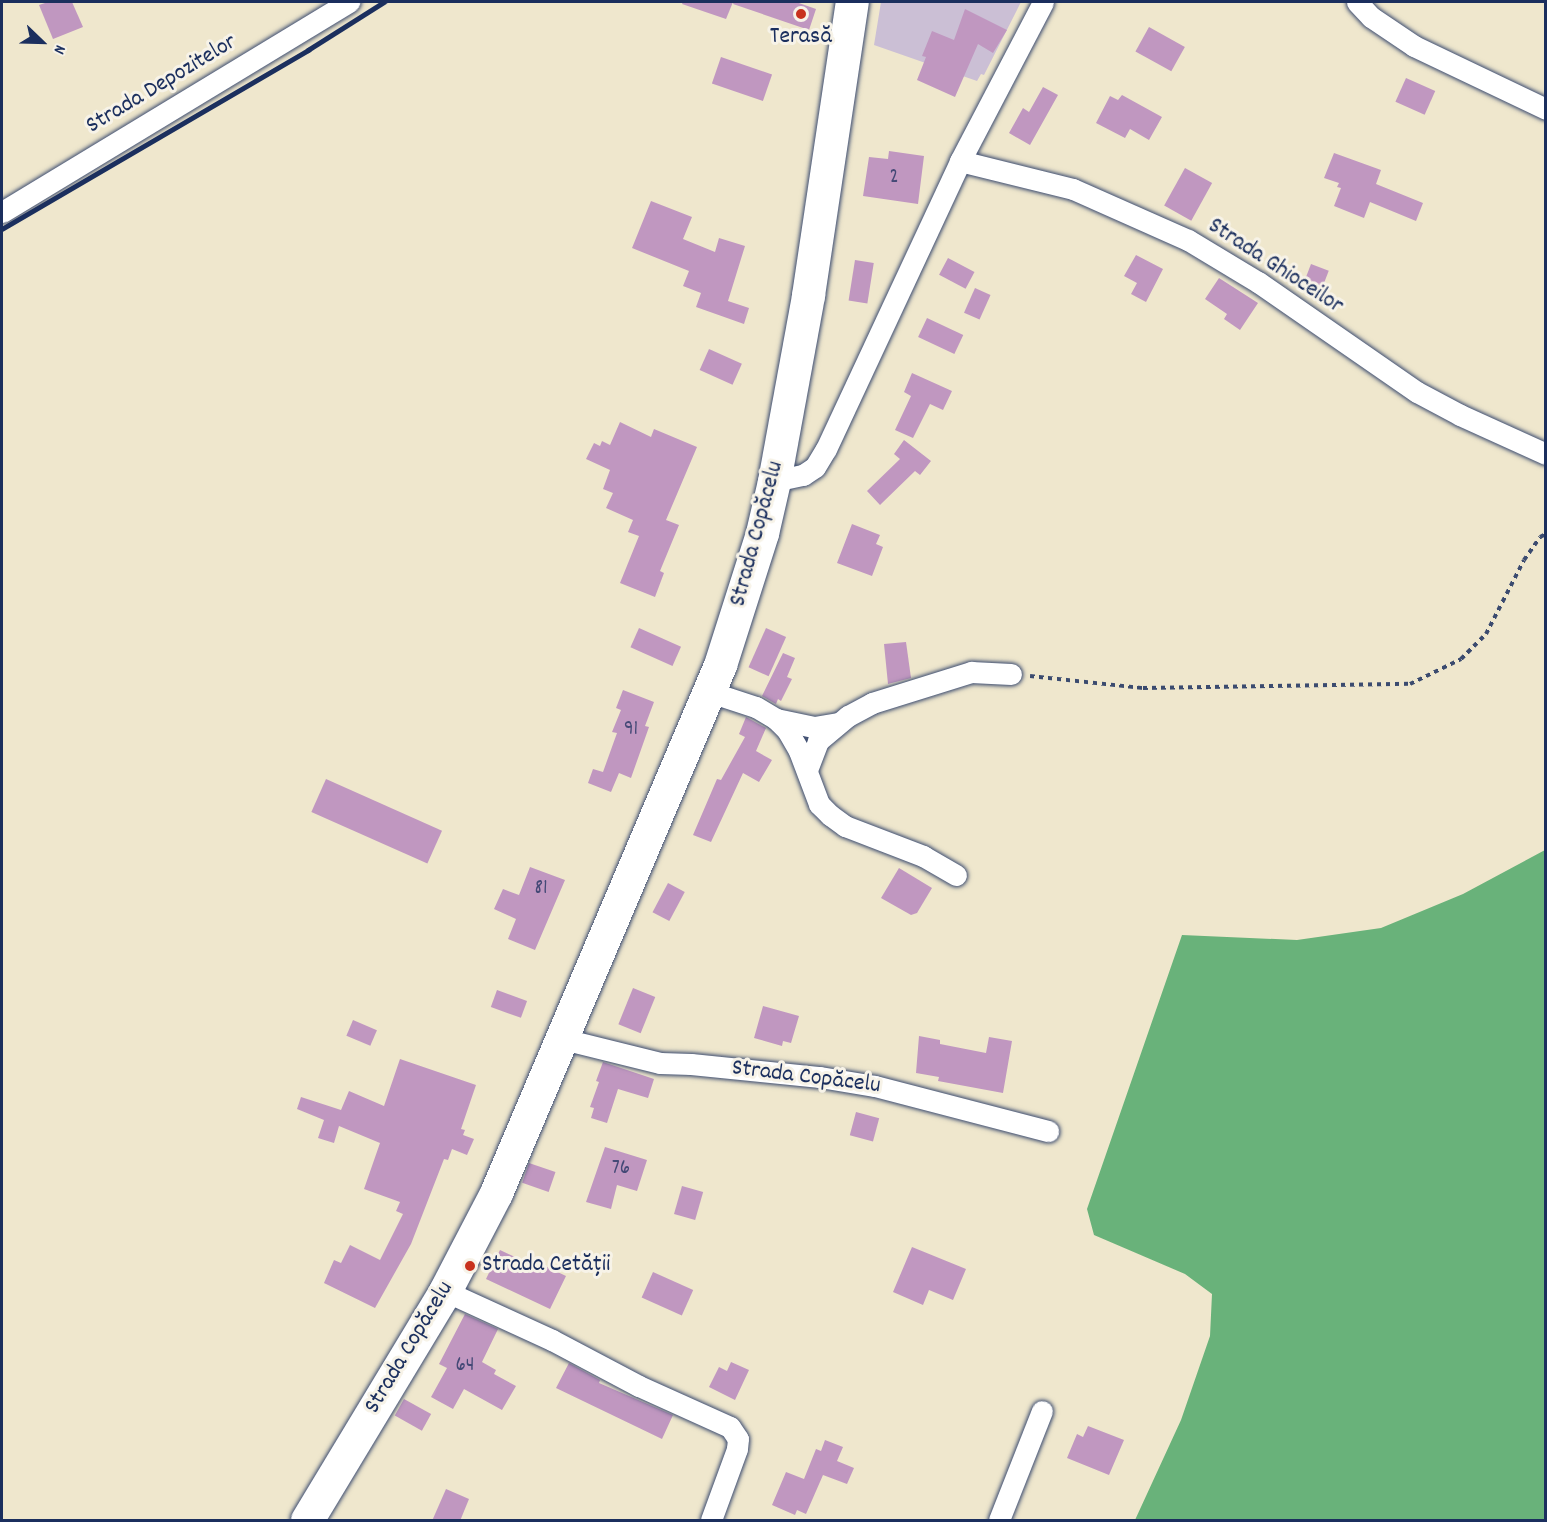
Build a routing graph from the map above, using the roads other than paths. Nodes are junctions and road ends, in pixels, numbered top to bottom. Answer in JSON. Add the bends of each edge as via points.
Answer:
{"nodes":[{"id":1,"x":349,"y":2,"type":"edge"},
{"id":2,"x":852,"y":2,"type":"edge"},
{"id":3,"x":1043,"y":2,"type":"edge"},
{"id":4,"x":1356,"y":2,"type":"edge"},
{"id":5,"x":1545,"y":109,"type":"edge"},
{"id":6,"x":960,"y":161,"type":"junction"},
{"id":7,"x":2,"y":212,"type":"edge"},
{"id":8,"x":1545,"y":454,"type":"edge"},
{"id":9,"x":774,"y":481,"type":"junction"},
{"id":10,"x":1011,"y":674,"type":"road end"},
{"id":11,"x":710,"y":692,"type":"junction"},
{"id":12,"x":776,"y":719,"type":"junction"},
{"id":13,"x":838,"y":723,"type":"junction"},
{"id":14,"x":807,"y":770,"type":"junction"},
{"id":15,"x":956,"y":875,"type":"dead end"},
{"id":16,"x":563,"y":1039,"type":"junction"},
{"id":17,"x":1048,"y":1131,"type":"dead end"},
{"id":18,"x":445,"y":1291,"type":"junction"},
{"id":19,"x":1042,"y":1411,"type":"dead end"},
{"id":20,"x":307,"y":1521,"type":"edge"},
{"id":21,"x":711,"y":1521,"type":"edge"},
{"id":22,"x":999,"y":1521,"type":"edge"}],
"edges":[{"from":1,"to":7,"type":"street","name":"Strada Depozitelor"},
{"from":2,"to":9,"type":"main road","name":"Strada Copăcelu","via":[[808,295]]},
{"from":3,"to":6,"type":"street"},
{"from":4,"to":5,"type":"street","via":[[1414,46]]},
{"from":6,"to":8,"type":"street","name":"Strada Ghioceilor","via":[[1073,189],[1188,240],[1258,282],[1418,392]]},
{"from":6,"to":9,"type":"street","via":[[826,449],[815,467],[803,475]]},
{"from":9,"to":11,"type":"main road","name":"Strada Copăcelu","via":[[744,592]]},
{"from":10,"to":13,"type":"street","via":[[960,675],[872,703]]},
{"from":11,"to":12,"type":"street","via":[[756,707]]},
{"from":11,"to":16,"type":"main road","name":"Strada Copăcelu"},
{"from":12,"to":13,"type":"street","via":[[814,727]]},
{"from":12,"to":14,"type":"street","via":[[787,730]]},
{"from":13,"to":14,"type":"street","via":[[818,741]]},
{"from":14,"to":15,"type":"street","via":[[819,804],[845,826],[922,856]]},
{"from":16,"to":17,"type":"street","name":"Strada Copăcelu","via":[[660,1063],[820,1077],[875,1086]]},
{"from":16,"to":18,"type":"main road","name":"Strada Copăcelu","via":[[496,1193]]},
{"from":18,"to":20,"type":"main road","name":"Strada Copăcelu"},
{"from":18,"to":21,"type":"street","via":[[730,1427],[738,1439],[736,1449]]},
{"from":19,"to":22,"type":"street"}]}
